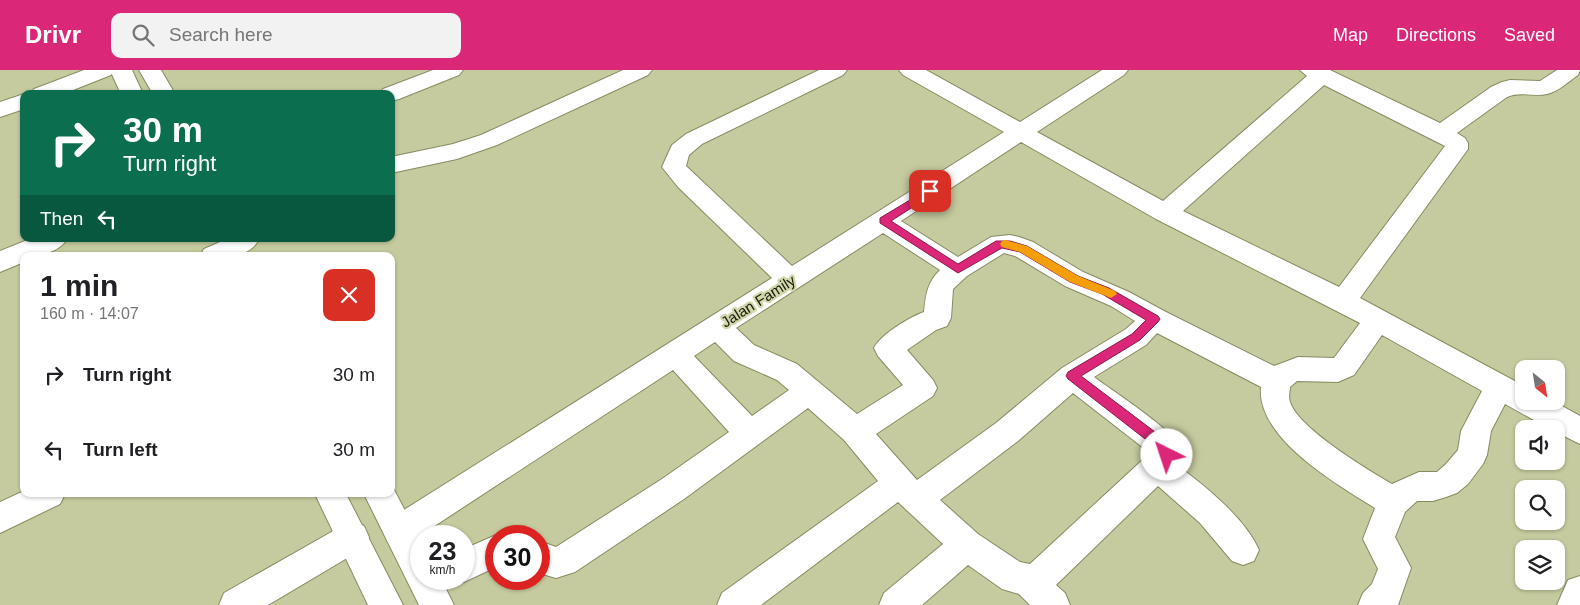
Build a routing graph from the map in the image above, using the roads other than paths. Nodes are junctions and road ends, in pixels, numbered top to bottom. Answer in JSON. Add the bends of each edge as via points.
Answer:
{"nodes":[{"id":1,"x":104,"y":70,"type":"edge"},
{"id":2,"x":121,"y":70,"type":"edge"},
{"id":3,"x":150,"y":70,"type":"edge"},
{"id":4,"x":452,"y":70,"type":"edge"},
{"id":5,"x":641,"y":70,"type":"edge"},
{"id":6,"x":836,"y":70,"type":"edge"},
{"id":7,"x":1117,"y":70,"type":"edge"},
{"id":8,"x":1571,"y":70,"type":"edge"},
{"id":9,"x":914,"y":71,"type":"edge"},
{"id":10,"x":1316,"y":73,"type":"edge"},
{"id":11,"x":52,"y":90,"type":"edge"},
{"id":12,"x":130,"y":90,"type":"edge"},
{"id":13,"x":162,"y":90,"type":"edge"},
{"id":14,"x":395,"y":92,"type":"edge"},
{"id":15,"x":20,"y":102,"type":"edge"},
{"id":16,"x":0,"y":110,"type":"edge"},
{"id":17,"x":1022,"y":132,"type":"junction"},
{"id":18,"x":1441,"y":133,"type":"junction"},
{"id":19,"x":395,"y":164,"type":"edge"},
{"id":20,"x":1165,"y":213,"type":"junction"},
{"id":21,"x":884,"y":221,"type":"junction"},
{"id":22,"x":47,"y":242,"type":"edge"},
{"id":23,"x":247,"y":245,"type":"edge"},
{"id":24,"x":23,"y":252,"type":"edge"},
{"id":25,"x":225,"y":252,"type":"edge"},
{"id":26,"x":20,"y":253,"type":"edge"},
{"id":27,"x":0,"y":262,"type":"edge"},
{"id":28,"x":958,"y":269,"type":"junction"},
{"id":29,"x":790,"y":280,"type":"junction"},
{"id":30,"x":1344,"y":301,"type":"junction"},
{"id":31,"x":1154,"y":319,"type":"junction"},
{"id":32,"x":1378,"y":320,"type":"junction"},
{"id":33,"x":717,"y":327,"type":"junction"},
{"id":34,"x":674,"y":354,"type":"junction"},
{"id":35,"x":1072,"y":376,"type":"junction"},
{"id":36,"x":1277,"y":382,"type":"junction"},
{"id":37,"x":810,"y":390,"type":"junction"},
{"id":38,"x":1515,"y":395,"type":"edge"},
{"id":39,"x":1515,"y":397,"type":"edge"},
{"id":40,"x":1542,"y":410,"type":"edge"},
{"id":41,"x":855,"y":431,"type":"junction"},
{"id":42,"x":1580,"y":431,"type":"edge"},
{"id":43,"x":750,"y":434,"type":"junction"},
{"id":44,"x":1156,"y":467,"type":"junction"},
{"id":45,"x":908,"y":491,"type":"junction"},
{"id":46,"x":43,"y":497,"type":"edge"},
{"id":47,"x":332,"y":497,"type":"edge"},
{"id":48,"x":382,"y":497,"type":"edge"},
{"id":49,"x":1394,"y":502,"type":"junction"},
{"id":50,"x":0,"y":518,"type":"edge"},
{"id":51,"x":399,"y":531,"type":"junction"},
{"id":52,"x":352,"y":537,"type":"junction"},
{"id":53,"x":967,"y":545,"type":"junction"},
{"id":54,"x":410,"y":550,"type":"edge"},
{"id":55,"x":1243,"y":550,"type":"dead end"},
{"id":56,"x":550,"y":563,"type":"edge"},
{"id":57,"x":1580,"y":592,"type":"edge"},
{"id":58,"x":1043,"y":595,"type":"edge"},
{"id":59,"x":236,"y":605,"type":"edge"},
{"id":60,"x":386,"y":605,"type":"edge"},
{"id":61,"x":734,"y":605,"type":"edge"},
{"id":62,"x":896,"y":605,"type":"edge"},
{"id":63,"x":1375,"y":605,"type":"edge"},
{"id":64,"x":1574,"y":605,"type":"edge"}],
"edges":[{"from":1,"to":11,"type":"main road"},
{"from":2,"to":12,"type":"main road"},
{"from":3,"to":13,"type":"main road"},
{"from":4,"to":14,"type":"main road"},
{"from":5,"to":19,"type":"main road","via":[[489,140],[458,151]]},
{"from":6,"to":29,"type":"main road","via":[[694,139],[680,149],[674,167]]},
{"from":7,"to":17,"type":"main road","name":"Jalan Family"},
{"from":8,"to":18,"type":"main road","via":[[1545,88],[1520,86],[1499,92]]},
{"from":9,"to":17,"type":"main road"},
{"from":10,"to":18,"type":"main road"},
{"from":10,"to":20,"type":"main road"},
{"from":15,"to":16,"type":"main road"},
{"from":17,"to":20,"type":"main road"},
{"from":17,"to":21,"type":"main road","name":"Jalan Family"},
{"from":18,"to":30,"type":"main road","via":[[1457,143],[1456,150]]},
{"from":20,"to":30,"type":"main road"},
{"from":21,"to":28,"type":"main road"},
{"from":21,"to":29,"type":"main road","name":"Jalan Family"},
{"from":22,"to":24,"type":"main road"},
{"from":23,"to":25,"type":"main road"},
{"from":26,"to":27,"type":"main road"},
{"from":28,"to":31,"type":"main road","via":[[1000,244],[1010,244]]},
{"from":28,"to":41,"type":"main road","via":[[939,287],[937,318],[888,348],[929,394]]},
{"from":29,"to":33,"type":"main road","name":"Jalan Family"},
{"from":30,"to":32,"type":"main road"},
{"from":31,"to":35,"type":"main road","via":[[1136,337]]},
{"from":31,"to":36,"type":"main road"},
{"from":32,"to":36,"type":"main road","via":[[1338,370],[1293,370]]},
{"from":32,"to":38,"type":"main road"},
{"from":33,"to":34,"type":"main road","name":"Jalan Family"},
{"from":33,"to":37,"type":"main road","via":[[744,353],[787,372]]},
{"from":34,"to":43,"type":"main road"},
{"from":34,"to":51,"type":"main road","name":"Jalan Family"},
{"from":35,"to":44,"type":"main road","via":[[1163,445],[1167,455]]},
{"from":35,"to":45,"type":"main road","via":[[1007,432]]},
{"from":36,"to":49,"type":"main road","via":[[1272,392],[1275,405],[1301,437],[1337,467]]},
{"from":37,"to":41,"type":"main road"},
{"from":37,"to":43,"type":"main road"},
{"from":39,"to":49,"type":"main road","via":[[1476,431],[1472,455],[1457,474],[1446,483],[1406,491]]},
{"from":40,"to":42,"type":"main road"},
{"from":41,"to":45,"type":"main road"},
{"from":43,"to":56,"type":"main road","via":[[674,489],[563,561]]},
{"from":44,"to":55,"type":"main road","via":[[1211,513]]},
{"from":44,"to":58,"type":"main road"},
{"from":45,"to":53,"type":"main road"},
{"from":45,"to":61,"type":"main road"},
{"from":46,"to":50,"type":"main road"},
{"from":47,"to":52,"type":"main road"},
{"from":48,"to":51,"type":"main road"},
{"from":49,"to":63,"type":"main road","via":[[1379,539],[1395,568],[1385,594]]},
{"from":51,"to":54,"type":"main road"},
{"from":52,"to":59,"type":"main road"},
{"from":52,"to":60,"type":"main road"},
{"from":53,"to":58,"type":"main road","via":[[1014,578],[1027,579]]},
{"from":53,"to":62,"type":"main road"},
{"from":57,"to":64,"type":"main road"}]}
